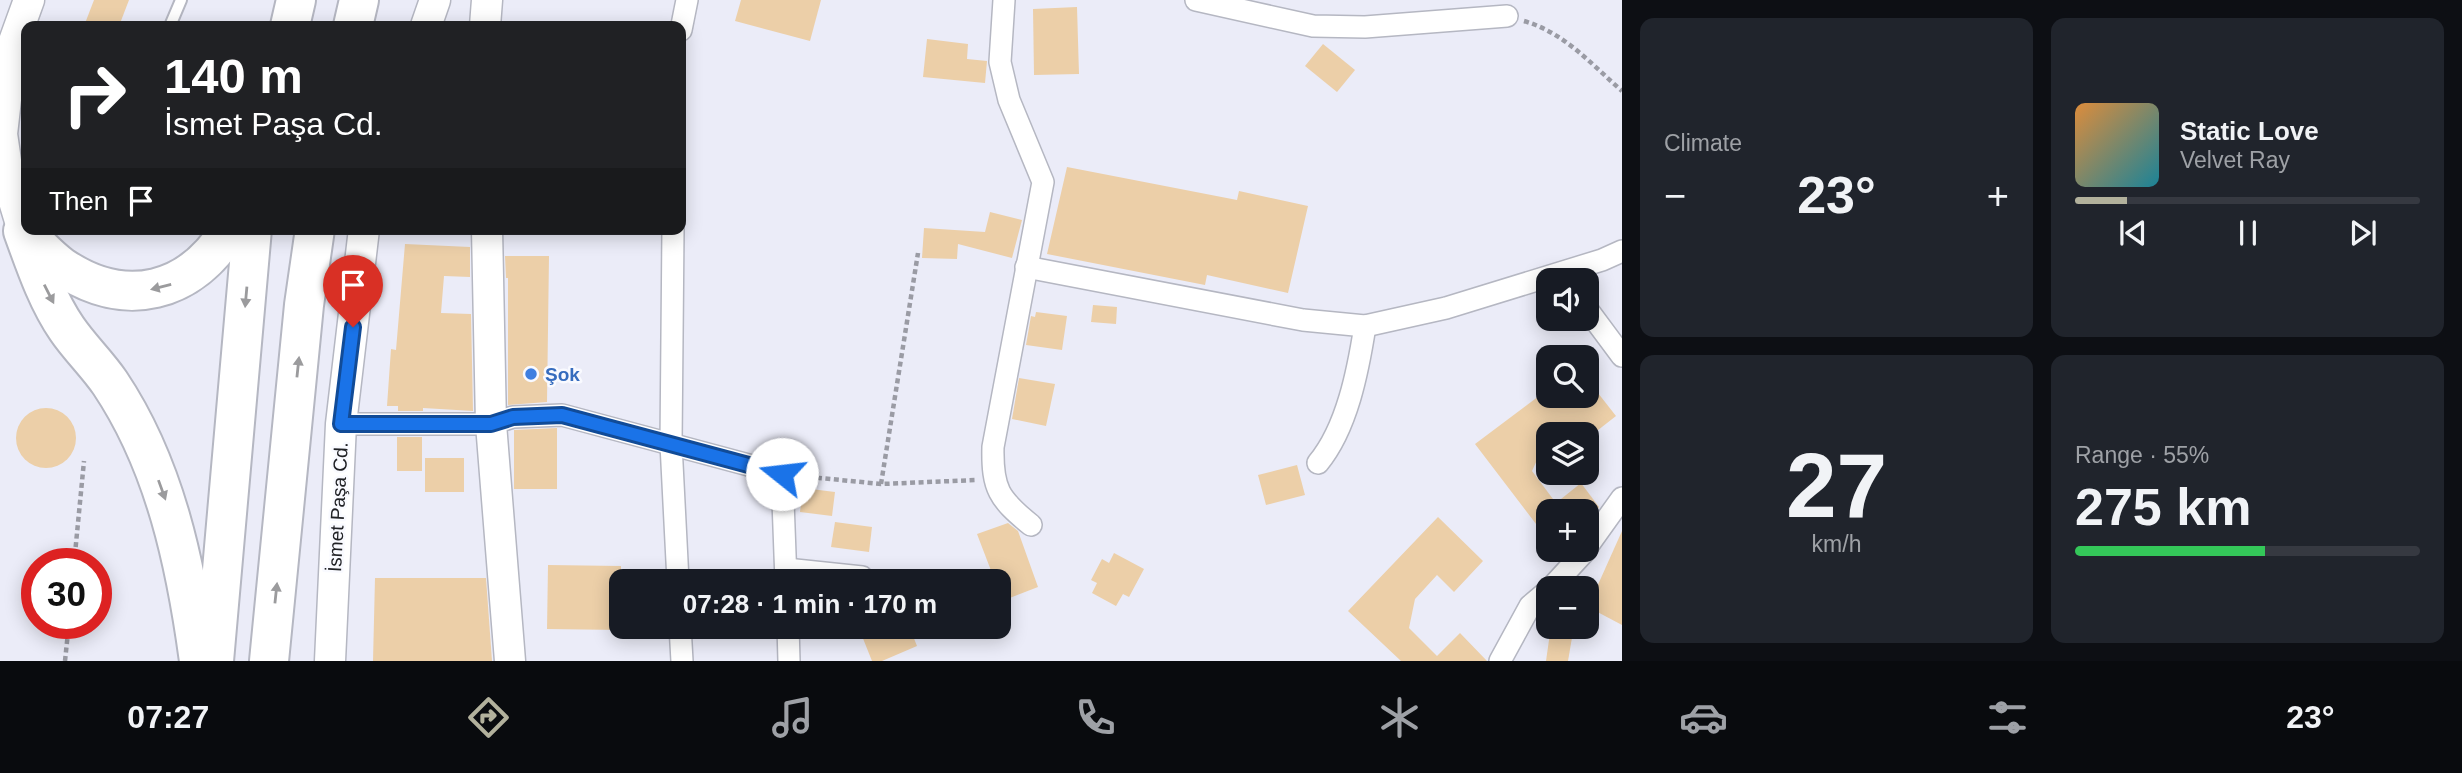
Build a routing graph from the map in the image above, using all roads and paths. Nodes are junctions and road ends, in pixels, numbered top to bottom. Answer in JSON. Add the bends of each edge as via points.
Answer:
{"nodes":[{"id":1,"x":29,"y":0,"type":"edge"},
{"id":2,"x":181,"y":0,"type":"edge"},
{"id":3,"x":296,"y":0,"type":"edge"},
{"id":4,"x":359,"y":0,"type":"edge"},
{"id":5,"x":435,"y":0,"type":"edge"},
{"id":6,"x":487,"y":0,"type":"edge"},
{"id":7,"x":687,"y":0,"type":"edge"},
{"id":8,"x":1004,"y":0,"type":"edge"},
{"id":9,"x":1196,"y":0,"type":"edge"},
{"id":10,"x":1507,"y":16,"type":"joint"},
{"id":11,"x":21,"y":21,"type":"edge"},
{"id":12,"x":172,"y":21,"type":"edge"},
{"id":13,"x":291,"y":21,"type":"edge"},
{"id":14,"x":354,"y":21,"type":"edge"},
{"id":15,"x":428,"y":21,"type":"edge"},
{"id":16,"x":485,"y":21,"type":"edge"},
{"id":17,"x":683,"y":21,"type":"edge"},
{"id":18,"x":21,"y":22,"type":"edge"},
{"id":19,"x":1622,"y":91,"type":"edge"},
{"id":20,"x":21,"y":224,"type":"edge"},
{"id":21,"x":24,"y":235,"type":"edge"},
{"id":22,"x":27,"y":235,"type":"edge"},
{"id":23,"x":226,"y":235,"type":"edge"},
{"id":24,"x":251,"y":235,"type":"edge"},
{"id":25,"x":314,"y":235,"type":"edge"},
{"id":26,"x":363,"y":235,"type":"edge"},
{"id":27,"x":487,"y":235,"type":"edge"},
{"id":28,"x":673,"y":235,"type":"edge"},
{"id":29,"x":1622,"y":251,"type":"edge"},
{"id":30,"x":918,"y":253,"type":"dead end"},
{"id":31,"x":1026,"y":267,"type":"junction"},
{"id":32,"x":1581,"y":268,"type":"edge"},
{"id":33,"x":1536,"y":284,"type":"edge"},
{"id":34,"x":1599,"y":325,"type":"edge"},
{"id":35,"x":1365,"y":326,"type":"junction"},
{"id":36,"x":1622,"y":356,"type":"edge"},
{"id":37,"x":341,"y":424,"type":"junction"},
{"id":38,"x":491,"y":424,"type":"junction"},
{"id":39,"x":671,"y":444,"type":"junction"},
{"id":40,"x":84,"y":461,"type":"dead end"},
{"id":41,"x":1318,"y":463,"type":"dead end"},
{"id":42,"x":782,"y":474,"type":"junction"},
{"id":43,"x":992,"y":479,"type":"junction"},
{"id":44,"x":881,"y":484,"type":"junction"},
{"id":45,"x":1622,"y":498,"type":"edge"},
{"id":46,"x":1031,"y":525,"type":"dead end"},
{"id":47,"x":1599,"y":530,"type":"edge"},
{"id":48,"x":76,"y":548,"type":"edge"},
{"id":49,"x":1574,"y":562,"type":"edge"},
{"id":50,"x":677,"y":569,"type":"edge"},
{"id":51,"x":786,"y":569,"type":"edge"},
{"id":52,"x":1561,"y":576,"type":"edge"},
{"id":53,"x":1536,"y":601,"type":"edge"},
{"id":54,"x":67,"y":639,"type":"edge"},
{"id":55,"x":681,"y":639,"type":"edge"},
{"id":56,"x":788,"y":639,"type":"edge"},
{"id":57,"x":65,"y":661,"type":"edge"},
{"id":58,"x":198,"y":661,"type":"edge"},
{"id":59,"x":214,"y":661,"type":"edge"},
{"id":60,"x":269,"y":661,"type":"edge"},
{"id":61,"x":330,"y":661,"type":"edge"},
{"id":62,"x":510,"y":661,"type":"edge"},
{"id":63,"x":682,"y":661,"type":"edge"},
{"id":64,"x":789,"y":661,"type":"edge"},
{"id":65,"x":1500,"y":661,"type":"edge"}],
"edges":[{"from":1,"to":11,"type":"main road"},
{"from":2,"to":12,"type":"lane"},
{"from":3,"to":13,"type":"highway"},
{"from":4,"to":14,"type":"highway"},
{"from":5,"to":15,"type":"main road"},
{"from":6,"to":16,"type":"main road"},
{"from":7,"to":17,"type":"street"},
{"from":8,"to":31,"type":"street","via":[[1000,62],[1009,100],[1043,181]]},
{"from":9,"to":10,"type":"street","via":[[1312,26],[1366,27]]},
{"from":10,"to":19,"type":"path","via":[[1542,27],[1579,51]]},
{"from":18,"to":20,"type":"main road","via":[[12,47],[2,134]]},
{"from":21,"to":58,"type":"highway","one_way":true,"via":[[40,278],[66,327],[111,384],[161,486],[178,544]]},
{"from":23,"to":22,"type":"highway","one_way":true,"via":[[212,255],[180,282],[144,291],[102,287],[62,267]]},
{"from":24,"to":59,"type":"highway","one_way":true},
{"from":60,"to":25,"type":"highway","one_way":true},
{"from":26,"to":37,"type":"main road","name":"İsmet Paşa Cd."},
{"from":27,"to":38,"type":"main road"},
{"from":28,"to":39,"type":"street"},
{"from":29,"to":32,"type":"street"},
{"from":30,"to":44,"type":"path"},
{"from":31,"to":35,"type":"street","via":[[1303,320]]},
{"from":31,"to":43,"type":"street","via":[[993,447]]},
{"from":33,"to":35,"type":"street"},
{"from":34,"to":36,"type":"street"},
{"from":35,"to":41,"type":"street","via":[[1333,445]]},
{"from":37,"to":38,"type":"street"},
{"from":37,"to":61,"type":"main road","name":"İsmet Paşa Cd."},
{"from":38,"to":39,"type":"street","via":[[513,417],[562,415]]},
{"from":38,"to":62,"type":"main road"},
{"from":39,"to":42,"type":"street"},
{"from":39,"to":50,"type":"street"},
{"from":40,"to":48,"type":"path"},
{"from":42,"to":44,"type":"path"},
{"from":42,"to":51,"type":"street"},
{"from":43,"to":44,"type":"path"},
{"from":43,"to":46,"type":"street","via":[[1005,504]]},
{"from":45,"to":47,"type":"street"},
{"from":49,"to":52,"type":"street"},
{"from":53,"to":65,"type":"street"},
{"from":54,"to":57,"type":"path"},
{"from":55,"to":63,"type":"street"},
{"from":56,"to":64,"type":"street"}]}
